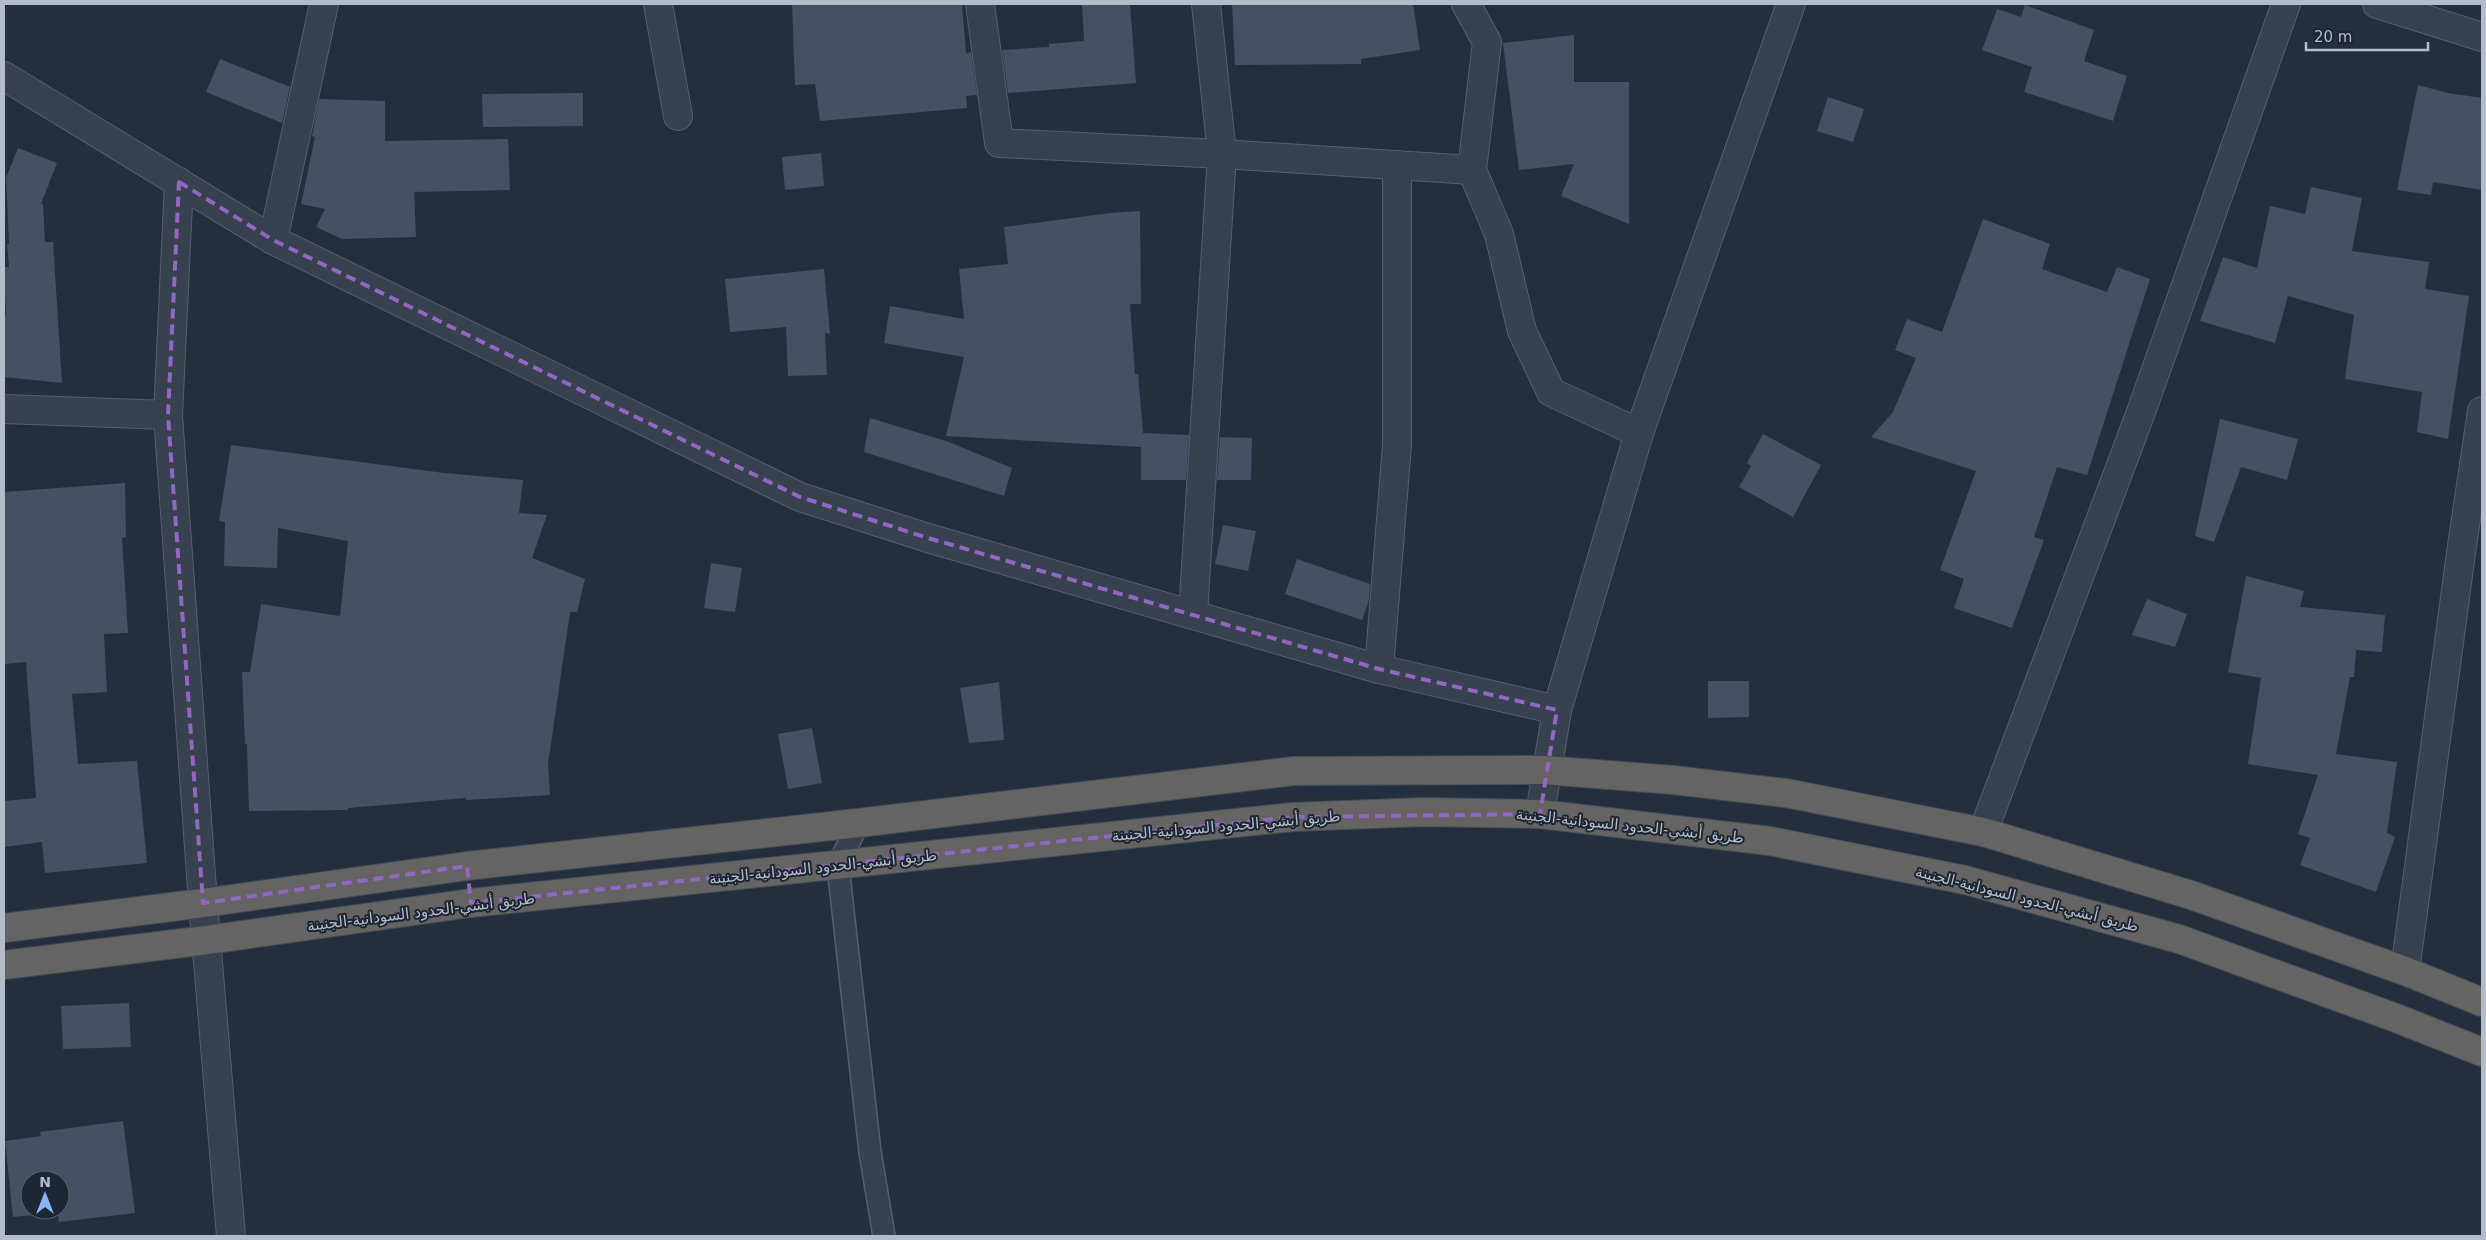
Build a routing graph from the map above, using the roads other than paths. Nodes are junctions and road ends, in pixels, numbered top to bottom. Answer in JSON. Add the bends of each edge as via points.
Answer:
{"nodes":[{"id":1,"x":324,"y":4,"type":"edge"},
{"id":2,"x":658,"y":4,"type":"edge"},
{"id":3,"x":980,"y":4,"type":"edge"},
{"id":4,"x":1206,"y":4,"type":"edge"},
{"id":5,"x":1466,"y":4,"type":"edge"},
{"id":6,"x":1791,"y":4,"type":"edge"},
{"id":7,"x":2286,"y":4,"type":"edge"},
{"id":8,"x":2377,"y":4,"type":"edge"},
{"id":9,"x":2482,"y":37,"type":"edge"},
{"id":10,"x":4,"y":76,"type":"edge"},
{"id":11,"x":678,"y":116,"type":"dead end"},
{"id":12,"x":1222,"y":154,"type":"junction"},
{"id":13,"x":1397,"y":165,"type":"junction"},
{"id":14,"x":1472,"y":170,"type":"junction"},
{"id":15,"x":179,"y":182,"type":"junction"},
{"id":16,"x":273,"y":240,"type":"junction"},
{"id":17,"x":4,"y":409,"type":"edge"},
{"id":18,"x":2482,"y":412,"type":"edge"},
{"id":19,"x":168,"y":415,"type":"junction"},
{"id":20,"x":1639,"y":434,"type":"junction"},
{"id":21,"x":1193,"y":614,"type":"junction"},
{"id":22,"x":1379,"y":669,"type":"junction"},
{"id":23,"x":1557,"y":710,"type":"junction"},
{"id":24,"x":1546,"y":770,"type":"junction"},
{"id":25,"x":1540,"y":814,"type":"junction"},
{"id":26,"x":858,"y":823,"type":"junction"},
{"id":27,"x":1983,"y":832,"type":"junction"},
{"id":28,"x":467,"y":866,"type":"junction"},
{"id":29,"x":838,"y":866,"type":"junction"},
{"id":30,"x":203,"y":904,"type":"junction"},
{"id":31,"x":471,"y":904,"type":"junction"},
{"id":32,"x":4,"y":928,"type":"edge"},
{"id":33,"x":207,"y":940,"type":"junction"},
{"id":34,"x":4,"y":965,"type":"edge"},
{"id":35,"x":2405,"y":971,"type":"junction"},
{"id":36,"x":2482,"y":1002,"type":"edge"},
{"id":37,"x":2482,"y":1052,"type":"edge"},
{"id":38,"x":231,"y":1236,"type":"edge"},
{"id":39,"x":884,"y":1236,"type":"edge"}],
"edges":[{"from":1,"to":16,"type":"street"},
{"from":2,"to":11,"type":"street"},
{"from":3,"to":12,"type":"street","via":[[999,143]]},
{"from":4,"to":12,"type":"street"},
{"from":5,"to":14,"type":"street","via":[[1487,42]]},
{"from":6,"to":20,"type":"street"},
{"from":7,"to":27,"type":"street","via":[[2141,412]]},
{"from":8,"to":9,"type":"street"},
{"from":10,"to":15,"type":"street"},
{"from":12,"to":13,"type":"street"},
{"from":12,"to":21,"type":"street"},
{"from":13,"to":14,"type":"street"},
{"from":13,"to":22,"type":"street","via":[[1397,445]]},
{"from":14,"to":20,"type":"street","via":[[1499,234],[1522,331],[1551,392]]},
{"from":15,"to":16,"type":"street"},
{"from":15,"to":19,"type":"street"},
{"from":16,"to":21,"type":"street","via":[[800,497],[928,538]]},
{"from":17,"to":19,"type":"street"},
{"from":18,"to":35,"type":"street"},
{"from":19,"to":30,"type":"street"},
{"from":20,"to":23,"type":"street"},
{"from":21,"to":22,"type":"street"},
{"from":22,"to":23,"type":"street"},
{"from":23,"to":24,"type":"street"},
{"from":24,"to":25,"type":"street"},
{"from":24,"to":26,"type":"highway","via":[[1294,771]]},
{"from":24,"to":27,"type":"highway","via":[[1786,793]]},
{"from":25,"to":29,"type":"highway","name":"طريق أبشي-الحدود السودانية-الجنينة","via":[[1423,812],[1293,817]]},
{"from":25,"to":37,"type":"highway","name":"طريق أبشي-الحدود السودانية-الجنينة","via":[[1770,841],[1965,880],[2179,939]]},
{"from":26,"to":28,"type":"highway"},
{"from":26,"to":29,"type":"lane"},
{"from":27,"to":35,"type":"highway","via":[[2192,895]]},
{"from":28,"to":30,"type":"highway"},
{"from":28,"to":31,"type":"highway"},
{"from":29,"to":31,"type":"highway","name":"طريق أبشي-الحدود السودانية-الجنينة"},
{"from":29,"to":39,"type":"lane","via":[[870,1152]]},
{"from":30,"to":32,"type":"highway"},
{"from":30,"to":33,"type":"street"},
{"from":31,"to":33,"type":"highway","name":"طريق أبشي-الحدود السودانية-الجنينة"},
{"from":33,"to":34,"type":"highway","name":"طريق أبشي-الحدود السودانية-الجنينة"},
{"from":33,"to":38,"type":"street"},
{"from":35,"to":36,"type":"highway"}]}
